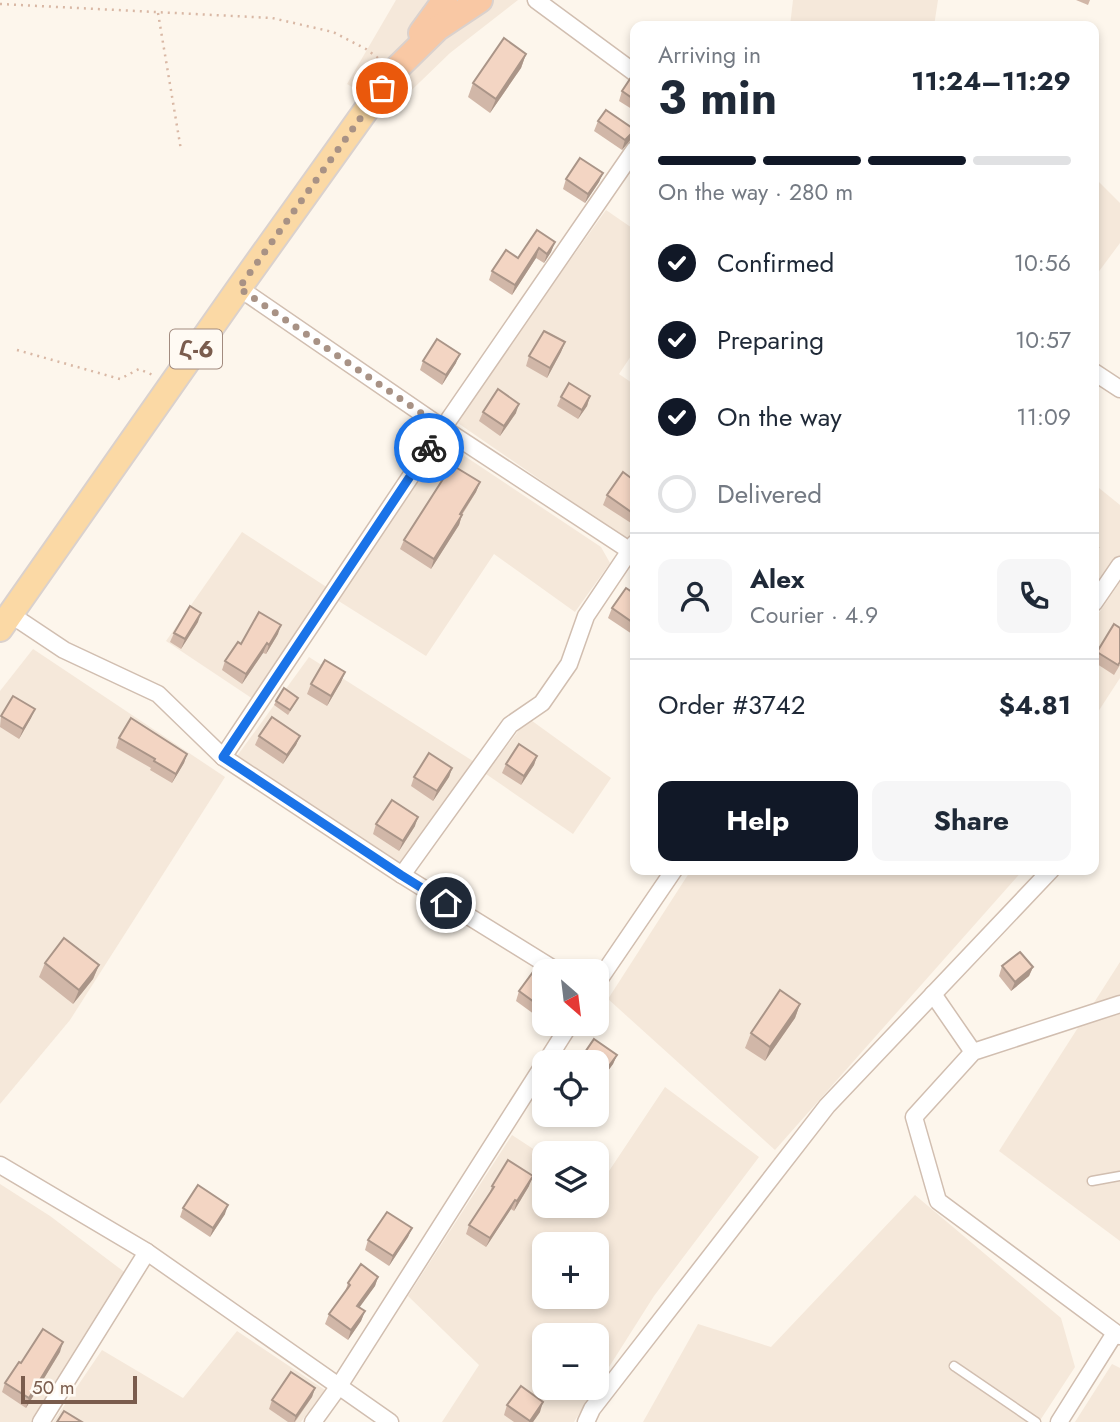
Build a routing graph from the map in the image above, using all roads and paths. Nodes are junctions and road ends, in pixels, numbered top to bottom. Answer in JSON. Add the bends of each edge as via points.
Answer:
{"nodes":[{"id":1,"x":445,"y":0,"type":"edge"},
{"id":2,"x":480,"y":0,"type":"edge"},
{"id":3,"x":536,"y":0,"type":"edge"},
{"id":4,"x":0,"y":4,"type":"edge"},
{"id":5,"x":158,"y":13,"type":"junction"},
{"id":6,"x":630,"y":69,"type":"edge"},
{"id":7,"x":394,"y":71,"type":"junction"},
{"id":8,"x":181,"y":150,"type":"dead end"},
{"id":9,"x":630,"y":156,"type":"edge"},
{"id":10,"x":239,"y":288,"type":"junction"},
{"id":11,"x":17,"y":350,"type":"dead end"},
{"id":12,"x":1099,"y":375,"type":"edge"},
{"id":13,"x":172,"y":383,"type":"junction"},
{"id":14,"x":1120,"y":389,"type":"edge"},
{"id":15,"x":443,"y":428,"type":"junction"},
{"id":16,"x":630,"y":546,"type":"edge"},
{"id":17,"x":630,"y":555,"type":"edge"},
{"id":18,"x":1120,"y":565,"type":"edge"},
{"id":19,"x":1099,"y":596,"type":"edge"},
{"id":20,"x":5,"y":622,"type":"edge"},
{"id":21,"x":223,"y":757,"type":"junction"},
{"id":22,"x":401,"y":875,"type":"junction"},
{"id":23,"x":671,"y":875,"type":"edge"},
{"id":24,"x":1046,"y":875,"type":"edge"},
{"id":25,"x":538,"y":959,"type":"edge"},
{"id":26,"x":609,"y":965,"type":"edge"},
{"id":27,"x":933,"y":994,"type":"junction"},
{"id":28,"x":1120,"y":1004,"type":"edge"},
{"id":29,"x":973,"y":1052,"type":"junction"},
{"id":30,"x":532,"y":1083,"type":"edge"},
{"id":31,"x":0,"y":1165,"type":"edge"},
{"id":32,"x":1120,"y":1177,"type":"edge"},
{"id":33,"x":1092,"y":1181,"type":"dead end"},
{"id":34,"x":147,"y":1252,"type":"junction"},
{"id":35,"x":1118,"y":1334,"type":"edge"},
{"id":36,"x":954,"y":1366,"type":"dead end"},
{"id":37,"x":339,"y":1386,"type":"junction"},
{"id":38,"x":41,"y":1422,"type":"edge"},
{"id":39,"x":313,"y":1422,"type":"edge"},
{"id":40,"x":390,"y":1422,"type":"edge"},
{"id":41,"x":586,"y":1422,"type":"edge"},
{"id":42,"x":1036,"y":1422,"type":"edge"},
{"id":43,"x":1059,"y":1422,"type":"edge"}],
"edges":[{"from":1,"to":7,"type":"highway"},
{"from":2,"to":7,"type":"highway","number":"Հ-6","via":[[438,29]]},
{"from":3,"to":6,"type":"street"},
{"from":4,"to":5,"type":"path"},
{"from":5,"to":7,"type":"path","via":[[272,18],[333,32]]},
{"from":5,"to":8,"type":"path"},
{"from":7,"to":10,"type":"main road","number":"Հ-6"},
{"from":9,"to":15,"type":"street"},
{"from":10,"to":13,"type":"main road","number":"Հ-6"},
{"from":10,"to":15,"type":"street"},
{"from":11,"to":13,"type":"path","via":[[120,379],[139,369]]},
{"from":12,"to":14,"type":"street"},
{"from":13,"to":20,"type":"main road","number":"Հ-6"},
{"from":15,"to":16,"type":"street"},
{"from":15,"to":21,"type":"street"},
{"from":17,"to":22,"type":"street","via":[[586,616],[569,664],[542,703],[510,725]]},
{"from":18,"to":19,"type":"street"},
{"from":20,"to":21,"type":"street","via":[[158,694]]},
{"from":21,"to":22,"type":"street"},
{"from":22,"to":25,"type":"street"},
{"from":23,"to":26,"type":"street"},
{"from":24,"to":27,"type":"street"},
{"from":27,"to":29,"type":"street"},
{"from":27,"to":41,"type":"street","via":[[827,1106]]},
{"from":28,"to":29,"type":"street"},
{"from":29,"to":35,"type":"street","via":[[914,1117],[938,1201]]},
{"from":30,"to":37,"type":"street"},
{"from":31,"to":34,"type":"street"},
{"from":32,"to":33,"type":"lane"},
{"from":34,"to":37,"type":"street"},
{"from":34,"to":38,"type":"street"},
{"from":35,"to":43,"type":"street"},
{"from":36,"to":42,"type":"lane"},
{"from":37,"to":39,"type":"street"},
{"from":37,"to":40,"type":"street"}]}
